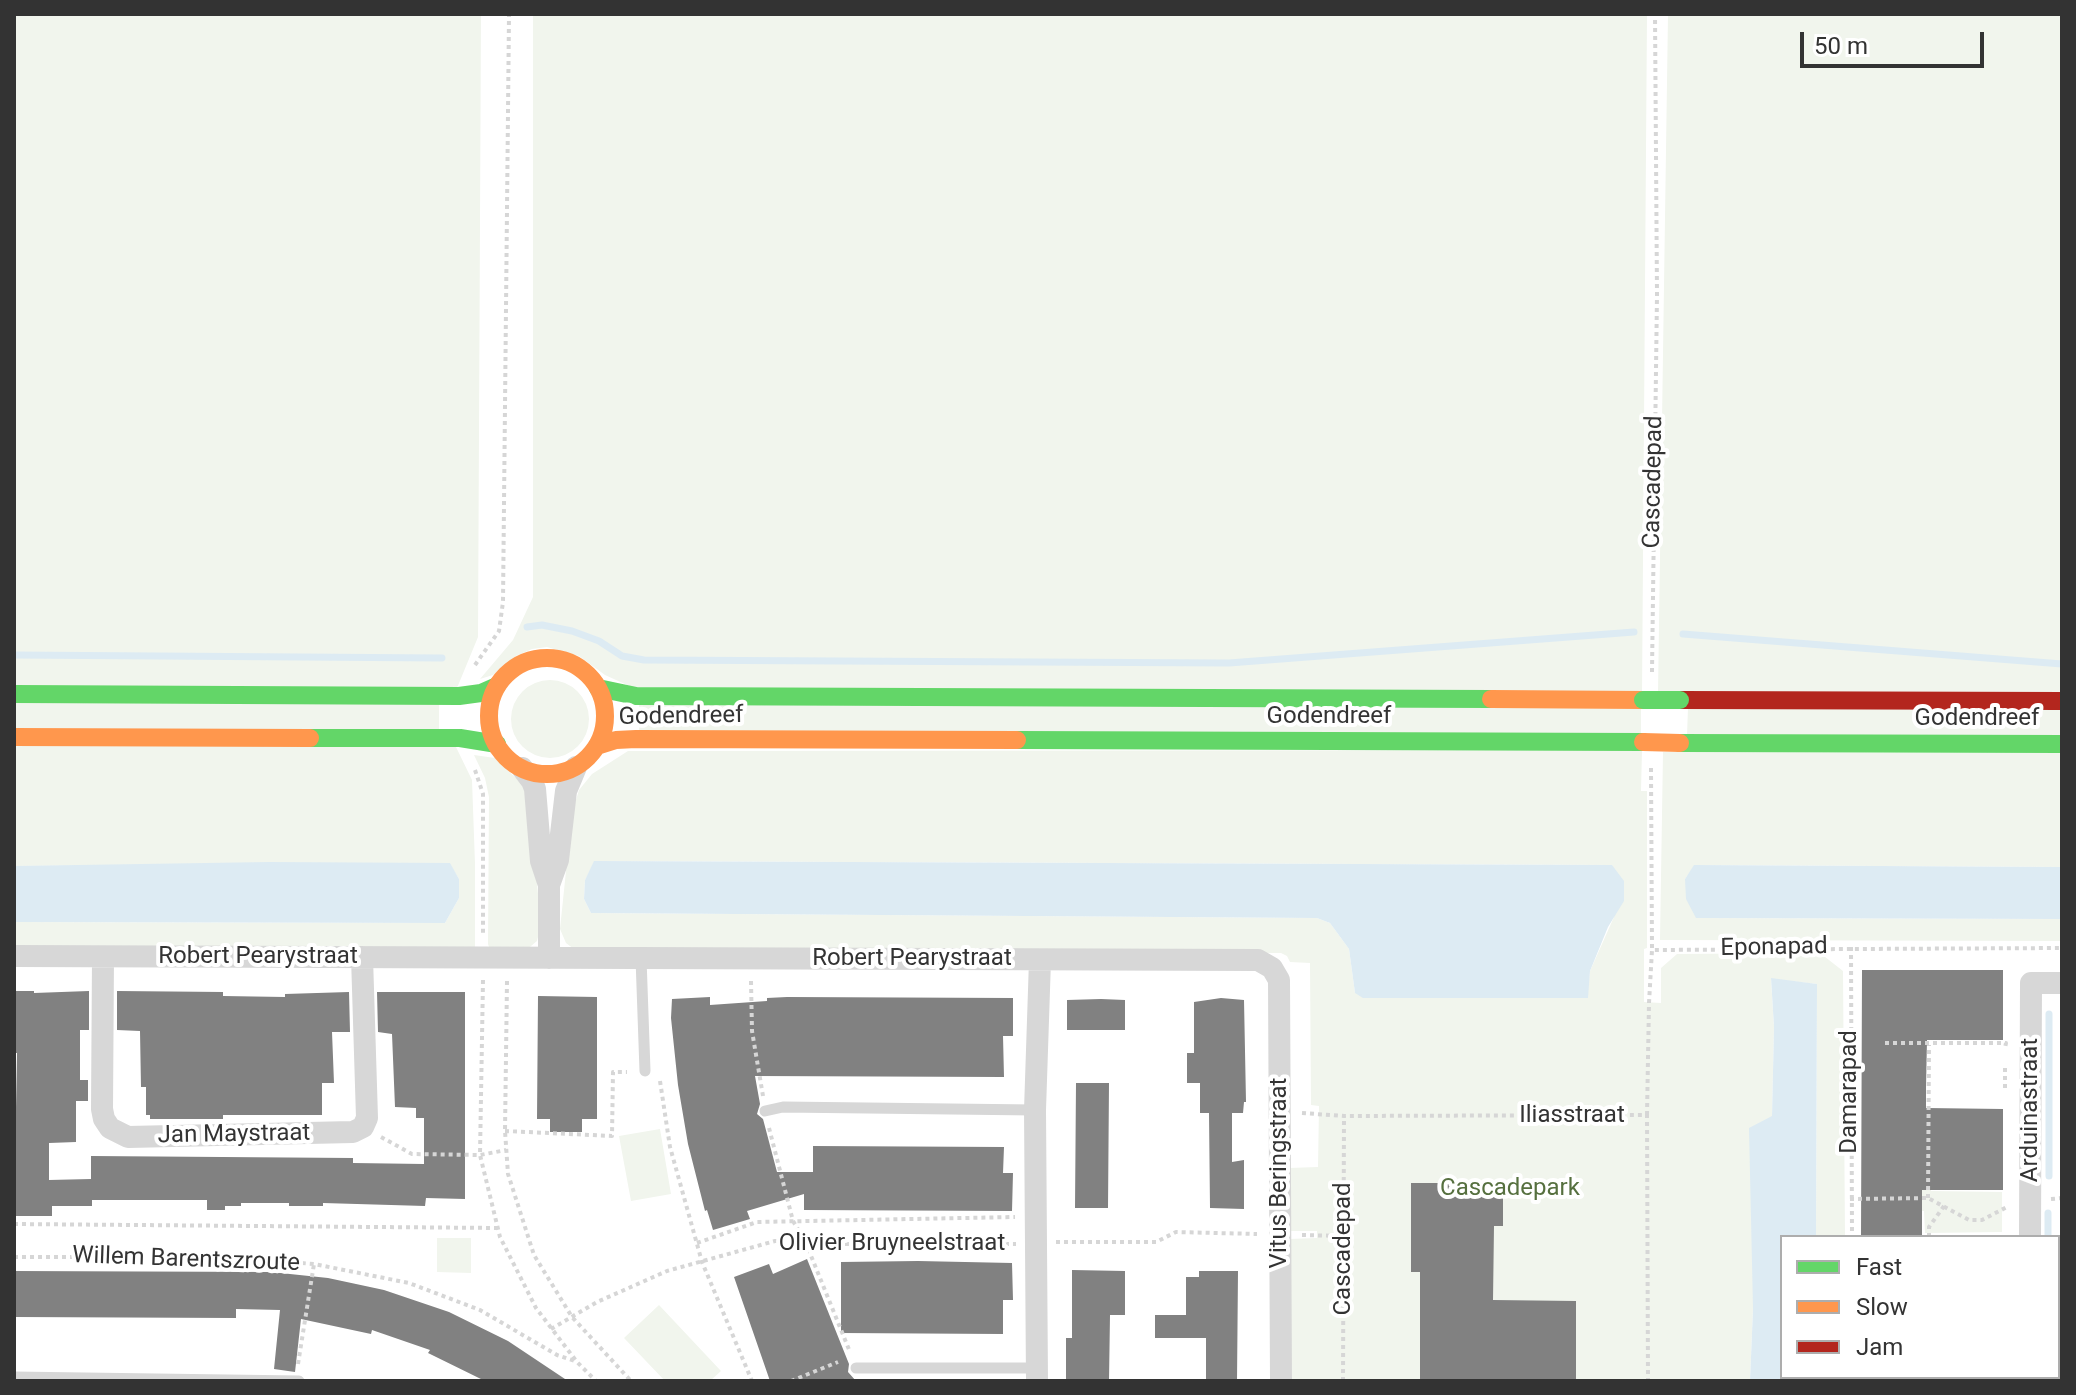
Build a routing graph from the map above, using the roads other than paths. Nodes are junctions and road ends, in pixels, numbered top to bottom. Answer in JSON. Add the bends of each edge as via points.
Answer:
{"nodes":[{"id":1,"x":497,"y":686,"type":"junction"},
{"id":2,"x":598,"y":688,"type":"junction"},
{"id":3,"x":14,"y":694,"type":"edge"},
{"id":4,"x":2062,"y":701,"type":"edge"},
{"id":5,"x":14,"y":737,"type":"edge"},
{"id":6,"x":497,"y":744,"type":"junction"},
{"id":7,"x":2062,"y":744,"type":"edge"},
{"id":8,"x":597,"y":746,"type":"junction"},
{"id":9,"x":576,"y":767,"type":"junction"},
{"id":10,"x":522,"y":768,"type":"junction"},
{"id":11,"x":549,"y":885,"type":"junction"},
{"id":12,"x":14,"y":956,"type":"edge"},
{"id":13,"x":103,"y":957,"type":"junction"},
{"id":14,"x":362,"y":957,"type":"junction"},
{"id":15,"x":549,"y":958,"type":"junction"},
{"id":16,"x":641,"y":958,"type":"junction"},
{"id":17,"x":1040,"y":960,"type":"junction"},
{"id":18,"x":1272,"y":968,"type":"joint"},
{"id":19,"x":2062,"y":983,"type":"edge"},
{"id":20,"x":645,"y":1071,"type":"road end"},
{"id":21,"x":1035,"y":1110,"type":"junction"},
{"id":22,"x":765,"y":1111,"type":"road end"},
{"id":23,"x":2030,"y":1235,"type":"edge"},
{"id":24,"x":854,"y":1362,"type":"road end"},
{"id":25,"x":1037,"y":1374,"type":"edge"},
{"id":26,"x":14,"y":1377,"type":"edge"},
{"id":27,"x":291,"y":1380,"type":"edge"},
{"id":28,"x":1281,"y":1381,"type":"edge"}],
"edges":[{"from":1,"to":2,"type":"main road","via":[[519,665],[548,658],[577,666]]},
{"from":1,"to":3,"type":"main road","via":[[459,696]]},
{"from":1,"to":6,"type":"main road","via":[[489,715]]},
{"from":2,"to":4,"type":"main road","name":"Godendreef","bridge":true,"via":[[652,696]]},
{"from":2,"to":8,"type":"main road","via":[[606,717]]},
{"from":5,"to":6,"type":"main road","via":[[460,738]]},
{"from":6,"to":10,"type":"main road"},
{"from":7,"to":8,"type":"main road","name":"Godendreef","bridge":true,"via":[[1680,743],[1647,748],[636,739]]},
{"from":8,"to":9,"type":"main road"},
{"from":9,"to":10,"type":"main road","via":[[549,774]]},
{"from":9,"to":11,"type":"street","via":[[566,791],[558,860]]},
{"from":10,"to":11,"type":"street","via":[[535,789],[541,861]]},
{"from":11,"to":15,"type":"street"},
{"from":12,"to":13,"type":"street","name":"Robert Pearystraat"},
{"from":13,"to":14,"type":"street","name":"Robert Pearystraat"},
{"from":13,"to":14,"type":"street","name":"Jan Maystraat","via":[[102,1109],[104,1119],[128,1137],[353,1132],[363,1127],[367,1118]]},
{"from":14,"to":15,"type":"street","name":"Robert Pearystraat"},
{"from":15,"to":16,"type":"street","name":"Robert Pearystraat"},
{"from":16,"to":17,"type":"street","name":"Robert Pearystraat"},
{"from":16,"to":20,"type":"lane"},
{"from":17,"to":18,"type":"street","name":"Robert Pearystraat","via":[[1258,960]]},
{"from":17,"to":21,"type":"street","name":"Olivier Bruyneelstraat"},
{"from":18,"to":28,"type":"street","name":"Vitus Beringstraat","via":[[1279,980]]},
{"from":19,"to":23,"type":"street","name":"Arduinastraat","via":[[2031,983]]},
{"from":21,"to":22,"type":"lane"},
{"from":21,"to":25,"type":"street","name":"Olivier Bruyneelstraat"},
{"from":24,"to":25,"type":"lane","name":"Olivier Bruyneelstraat"},
{"from":26,"to":27,"type":"lane"}]}
